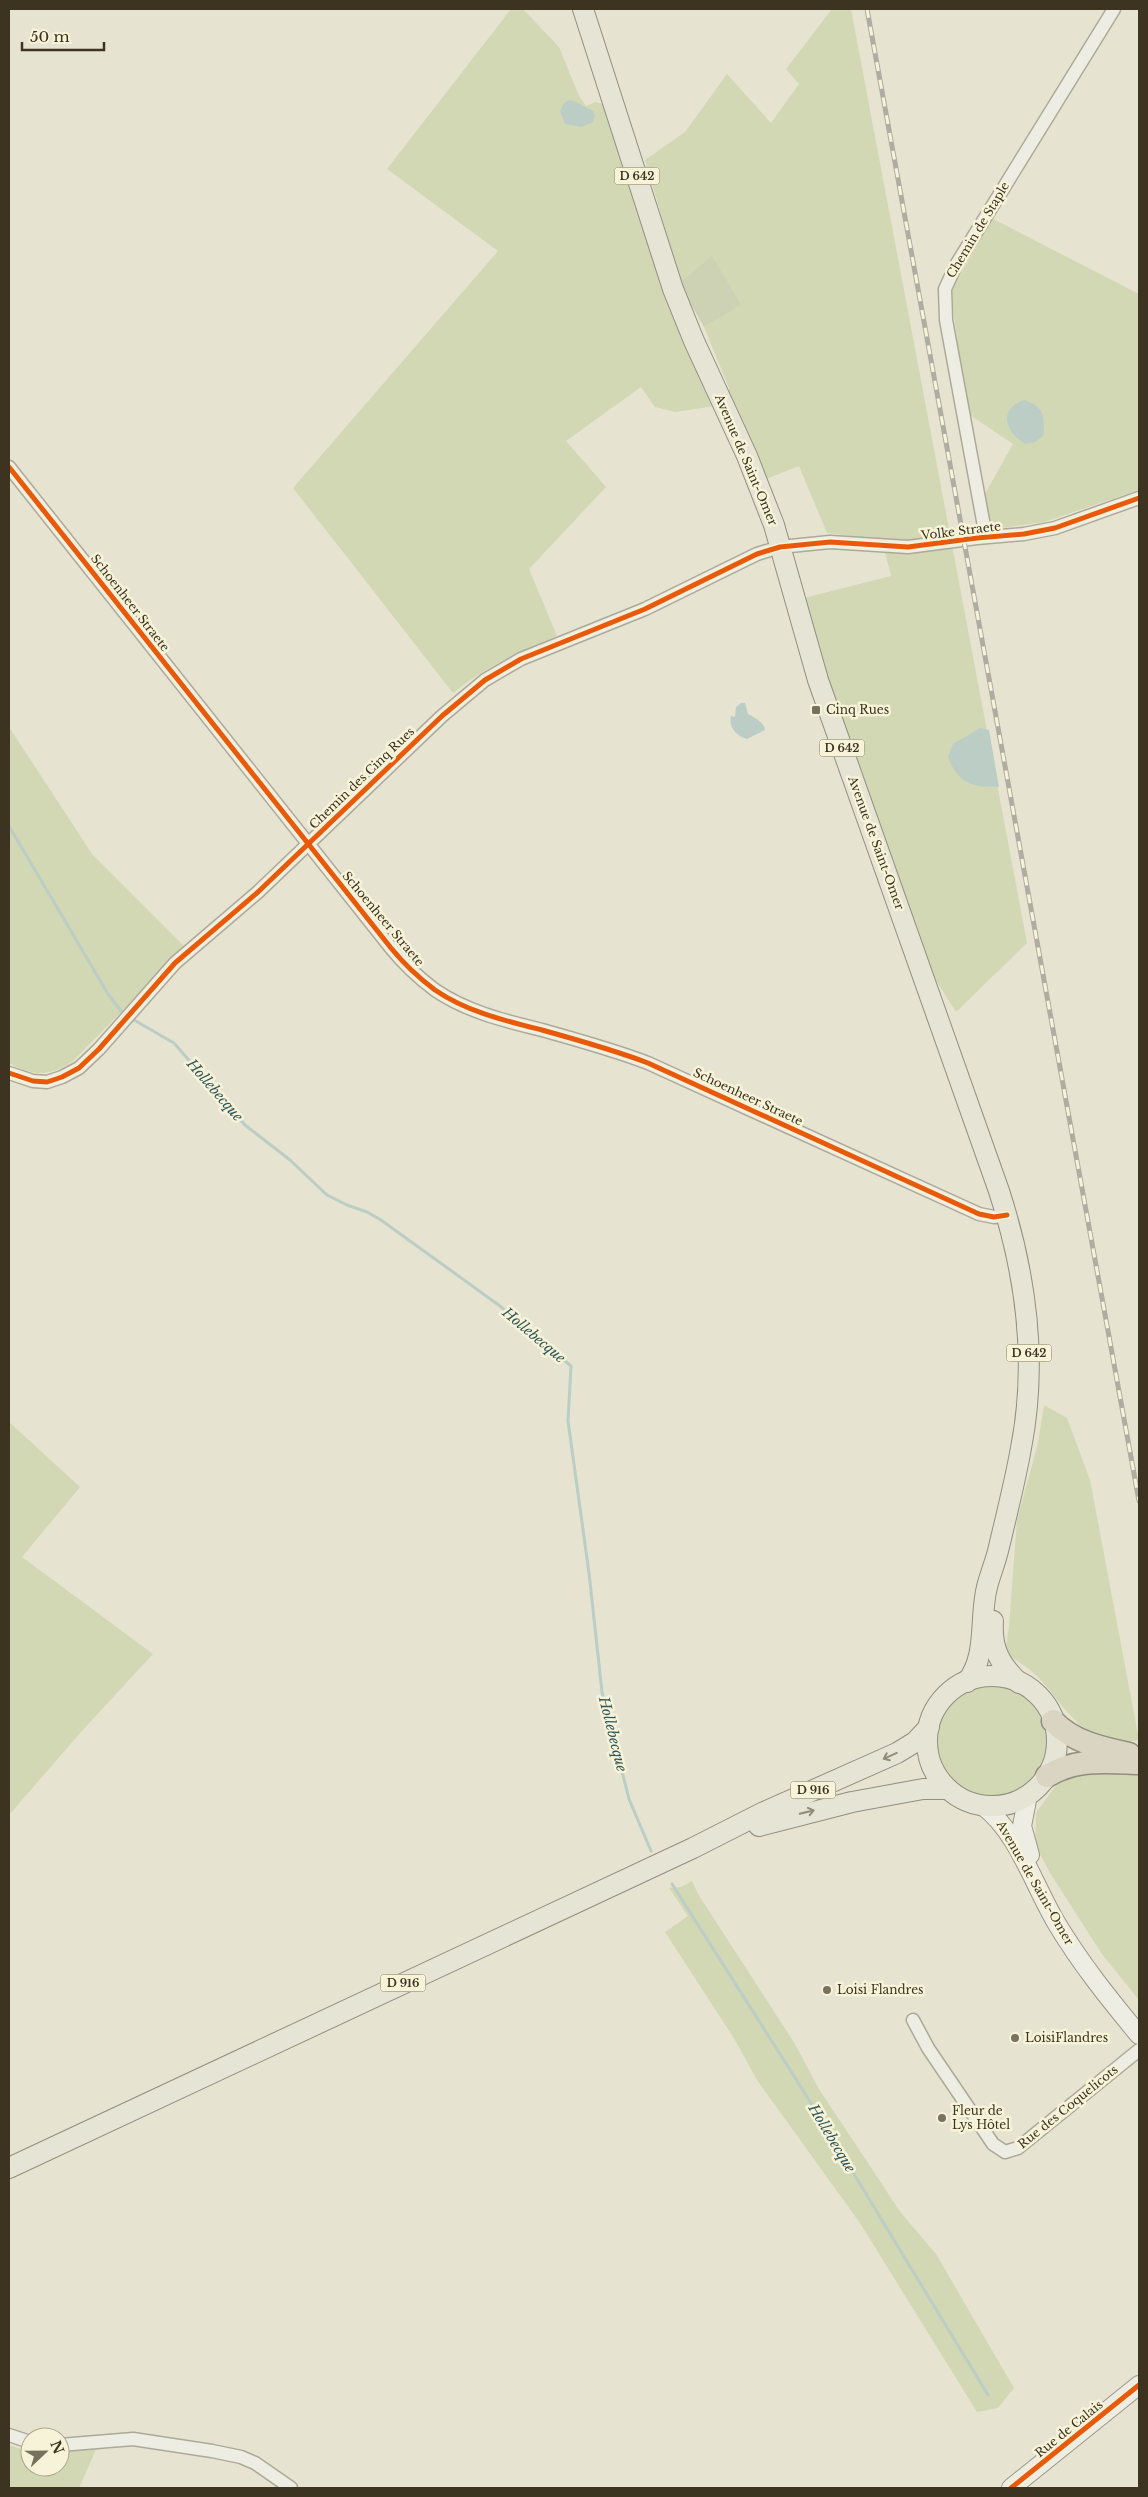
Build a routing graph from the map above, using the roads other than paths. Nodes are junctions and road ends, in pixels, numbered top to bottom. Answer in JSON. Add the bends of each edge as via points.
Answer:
{"nodes":[{"id":1,"x":583,"y":9,"type":"edge"},
{"id":2,"x":1114,"y":9,"type":"edge"},
{"id":3,"x":9,"y":467,"type":"edge"},
{"id":4,"x":1139,"y":498,"type":"edge"},
{"id":5,"x":986,"y":537,"type":"junction"},
{"id":6,"x":780,"y":547,"type":"junction"},
{"id":7,"x":308,"y":844,"type":"junction"},
{"id":8,"x":9,"y":1073,"type":"edge"},
{"id":9,"x":1007,"y":1215,"type":"junction"},
{"id":10,"x":998,"y":1551,"type":"junction"},
{"id":11,"x":967,"y":1682,"type":"junction"},
{"id":12,"x":1019,"y":1683,"type":"junction"},
{"id":13,"x":1053,"y":1721,"type":"junction"},
{"id":14,"x":929,"y":1727,"type":"junction"},
{"id":15,"x":1139,"y":1756,"type":"edge"},
{"id":16,"x":1139,"y":1763,"type":"edge"},
{"id":17,"x":1047,"y":1776,"type":"junction"},
{"id":18,"x":948,"y":1789,"type":"junction"},
{"id":19,"x":1028,"y":1795,"type":"junction"},
{"id":20,"x":983,"y":1806,"type":"junction"},
{"id":21,"x":693,"y":1848,"type":"junction"},
{"id":22,"x":913,"y":2020,"type":"dead end"},
{"id":23,"x":1139,"y":2020,"type":"edge"},
{"id":24,"x":1139,"y":2035,"type":"edge"},
{"id":25,"x":1139,"y":2050,"type":"edge"},
{"id":26,"x":9,"y":2168,"type":"edge"},
{"id":27,"x":1139,"y":2384,"type":"edge"},
{"id":28,"x":70,"y":2444,"type":"edge"},
{"id":29,"x":291,"y":2488,"type":"edge"},
{"id":30,"x":1011,"y":2488,"type":"edge"}],
"edges":[{"from":1,"to":6,"type":"main road","name":"Avenue de Saint-Omer","number":"D 642","via":[[674,289],[750,463]]},
{"from":2,"to":5,"type":"street","name":"Chemin de Staple","via":[[956,265],[945,289],[946,320]]},
{"from":3,"to":7,"type":"street","name":"Schoenheer Straete"},
{"from":4,"to":5,"type":"street","name":"Volke Straete","via":[[1047,530]]},
{"from":5,"to":6,"type":"street","name":"Volke Straete","via":[[908,547],[838,542]]},
{"from":6,"to":7,"type":"street","name":"Chemin des Cinq Rues","via":[[757,554],[645,609],[531,655],[494,674],[442,716]]},
{"from":6,"to":9,"type":"main road","name":"Avenue de Saint-Omer","number":"D 642","via":[[822,692]]},
{"from":7,"to":8,"type":"street","name":"Chemin des Cinq Rues","via":[[175,963],[79,1068],[47,1082]]},
{"from":7,"to":9,"type":"street","name":"Schoenheer Straete","via":[[405,964],[436,990],[459,1003],[498,1018],[639,1059],[979,1214]]},
{"from":9,"to":10,"type":"main road","name":"Avenue de Saint-Omer","number":"D 642","via":[[1025,1298],[1028,1377],[1021,1447]]},
{"from":10,"to":11,"type":"main road","name":"Avenue de Saint-Omer","number":"D 642","via":[[985,1595],[978,1662]]},
{"from":10,"to":12,"type":"main road","name":"Avenue de Saint-Omer","number":"D 642","via":[[993,1642],[1000,1661]]},
{"from":11,"to":12,"type":"main road","via":[[991,1676]]},
{"from":11,"to":14,"type":"main road","via":[[942,1700]]},
{"from":12,"to":13,"type":"main road","via":[[1038,1696]]},
{"from":13,"to":15,"type":"highway","via":[[1077,1739]]},
{"from":13,"to":17,"type":"main road","via":[[1056,1749]]},
{"from":14,"to":18,"type":"main road","via":[[927,1746],[931,1764]]},
{"from":14,"to":21,"type":"main road","number":"D 916","one_way":true,"via":[[915,1742],[897,1753]]},
{"from":16,"to":17,"type":"highway","via":[[1079,1762]]},
{"from":17,"to":19,"type":"main road"},
{"from":18,"to":20,"type":"main road","via":[[964,1800]]},
{"from":21,"to":18,"type":"main road","number":"D 916","one_way":true,"via":[[828,1807],[914,1791]]},
{"from":19,"to":20,"type":"main road","via":[[1006,1805]]},
{"from":19,"to":23,"type":"main road","name":"Avenue de Saint-Omer","via":[[1022,1826],[1034,1863],[1079,1941]]},
{"from":20,"to":24,"type":"main road","name":"Avenue de Saint-Omer","via":[[1006,1827],[1063,1934]]},
{"from":21,"to":26,"type":"main road","number":"D 916"},
{"from":22,"to":25,"type":"street","name":"Rue des Coquelicots","via":[[928,2048],[993,2144],[1005,2152],[1018,2148]]},
{"from":27,"to":30,"type":"main road","name":"Rue de Calais"},
{"from":28,"to":29,"type":"street","via":[[133,2439],[200,2448],[247,2460]]}]}
